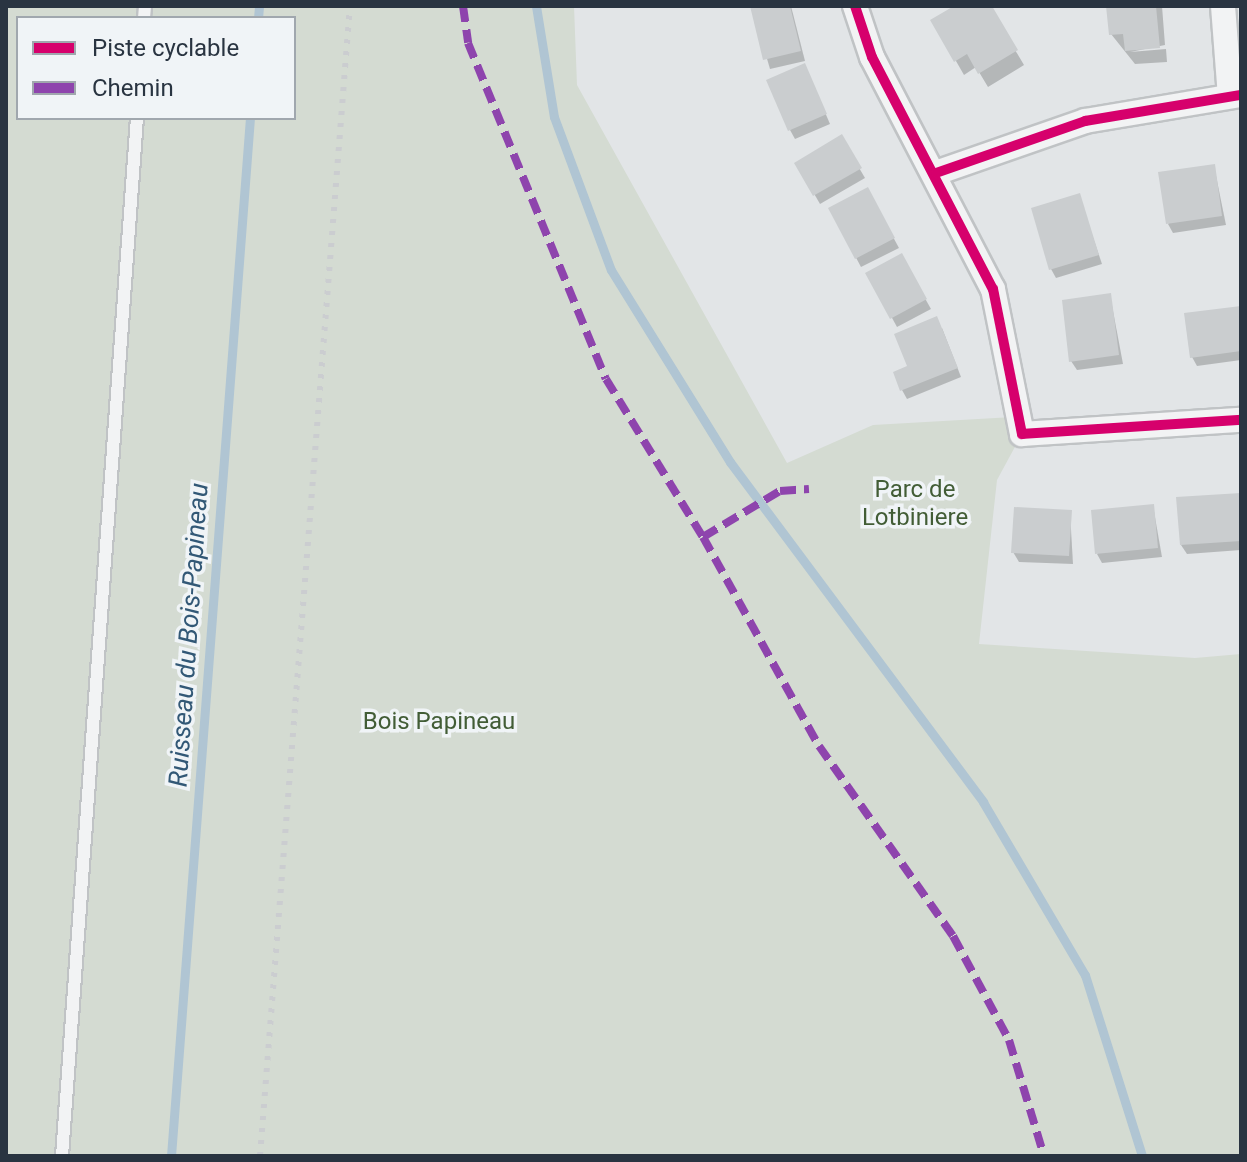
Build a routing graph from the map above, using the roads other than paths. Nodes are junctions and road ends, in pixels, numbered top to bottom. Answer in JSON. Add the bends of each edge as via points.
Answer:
{"nodes":[{"id":1,"x":855,"y":6,"type":"edge"},
{"id":2,"x":1223,"y":6,"type":"edge"},
{"id":3,"x":1235,"y":96,"type":"edge"},
{"id":4,"x":137,"y":120,"type":"edge"},
{"id":5,"x":936,"y":173,"type":"junction"},
{"id":6,"x":1241,"y":420,"type":"edge"},
{"id":7,"x":62,"y":1156,"type":"edge"}],
"edges":[{"from":1,"to":5,"type":"street","via":[[872,57]]},
{"from":2,"to":3,"type":"street"},
{"from":3,"to":5,"type":"street","via":[[1085,121]]},
{"from":4,"to":7,"type":"lane"},
{"from":5,"to":6,"type":"street","via":[[993,289],[1022,434]]}]}
